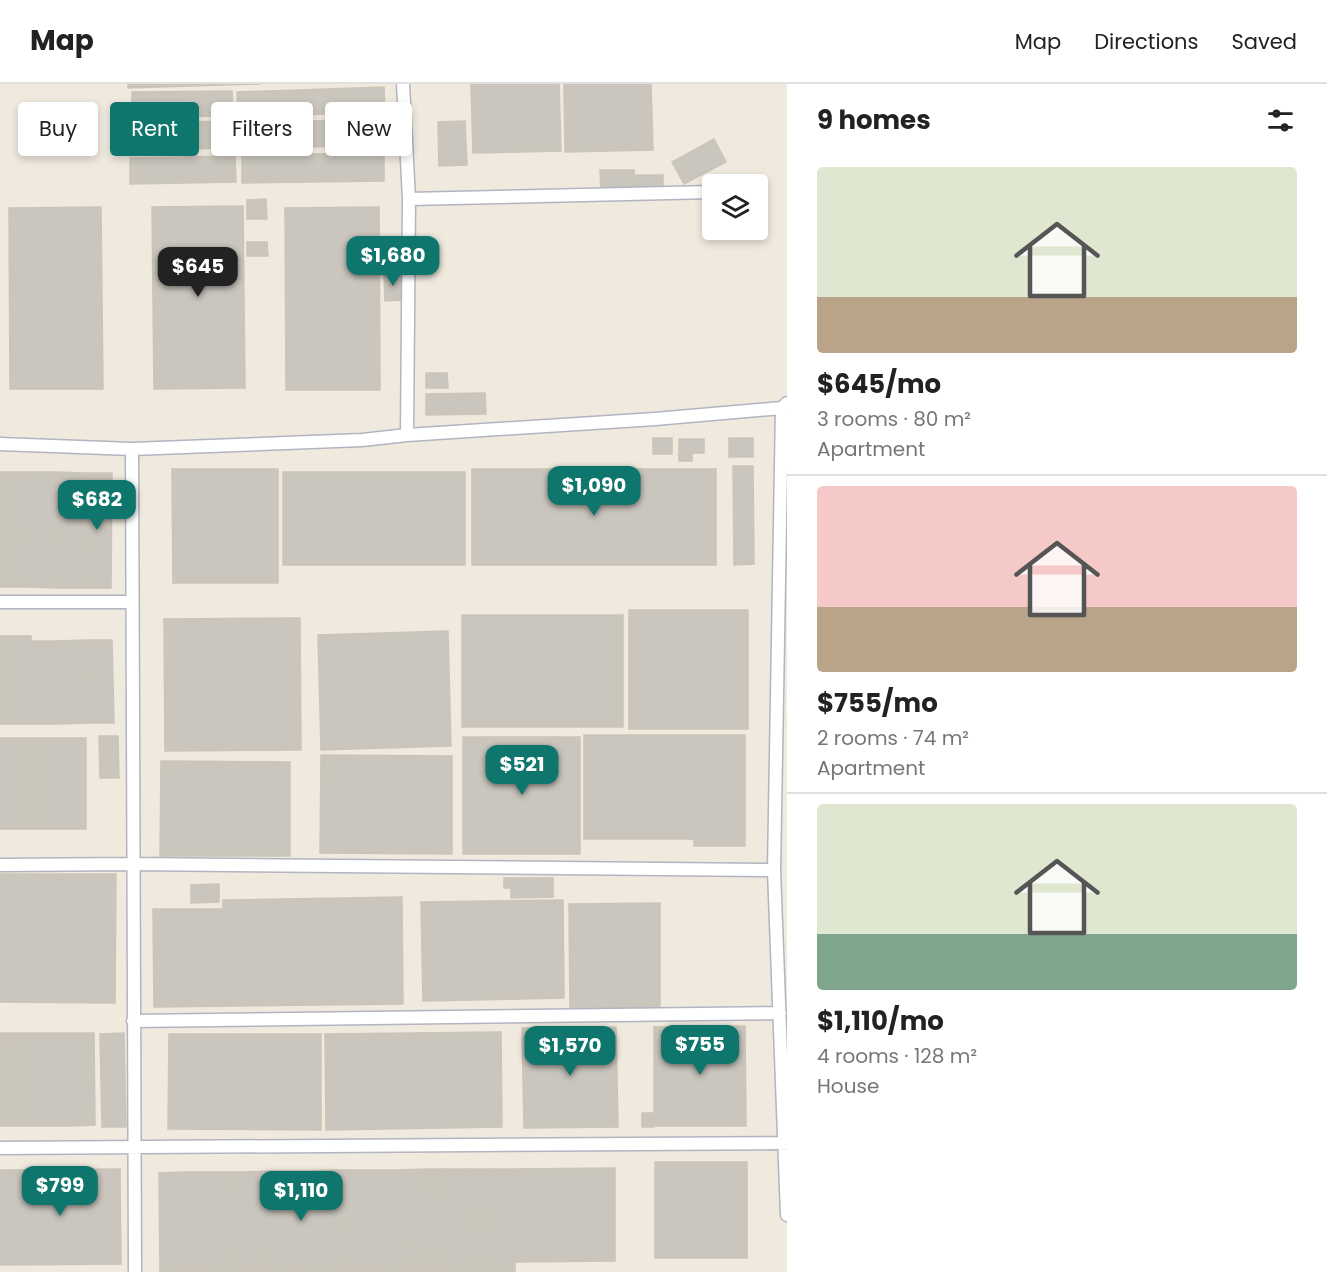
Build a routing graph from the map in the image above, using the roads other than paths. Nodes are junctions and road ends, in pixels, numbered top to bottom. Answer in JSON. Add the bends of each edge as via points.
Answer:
{"nodes":[{"id":1,"x":402,"y":84,"type":"edge"},
{"id":2,"x":702,"y":192,"type":"edge"},
{"id":3,"x":409,"y":199,"type":"junction"},
{"id":4,"x":785,"y":405,"type":"edge"},
{"id":5,"x":407,"y":435,"type":"junction"},
{"id":6,"x":0,"y":444,"type":"edge"},
{"id":7,"x":132,"y":449,"type":"junction"},
{"id":8,"x":0,"y":602,"type":"edge"},
{"id":9,"x":132,"y":602,"type":"junction"},
{"id":10,"x":133,"y":864,"type":"junction"},
{"id":11,"x":0,"y":865,"type":"edge"},
{"id":12,"x":774,"y":870,"type":"junction"},
{"id":13,"x":780,"y":1013,"type":"junction"},
{"id":14,"x":133,"y":1021,"type":"junction"},
{"id":15,"x":786,"y":1143,"type":"edge"},
{"id":16,"x":134,"y":1147,"type":"junction"},
{"id":17,"x":0,"y":1148,"type":"edge"},
{"id":18,"x":787,"y":1215,"type":"edge"},
{"id":19,"x":135,"y":1272,"type":"edge"}],
"edges":[{"from":1,"to":3,"type":"lane"},
{"from":2,"to":3,"type":"lane"},
{"from":3,"to":5,"type":"lane"},
{"from":4,"to":5,"type":"lane","via":[[655,420]]},
{"from":4,"to":12,"type":"lane"},
{"from":5,"to":7,"type":"lane"},
{"from":6,"to":7,"type":"lane"},
{"from":7,"to":9,"type":"lane"},
{"from":8,"to":9,"type":"lane"},
{"from":9,"to":10,"type":"lane"},
{"from":10,"to":11,"type":"lane"},
{"from":10,"to":12,"type":"lane"},
{"from":10,"to":14,"type":"lane"},
{"from":12,"to":13,"type":"lane"},
{"from":13,"to":14,"type":"lane"},
{"from":13,"to":15,"type":"lane"},
{"from":14,"to":16,"type":"lane"},
{"from":15,"to":16,"type":"lane"},
{"from":15,"to":18,"type":"lane"},
{"from":16,"to":17,"type":"lane"},
{"from":16,"to":19,"type":"lane"}]}
